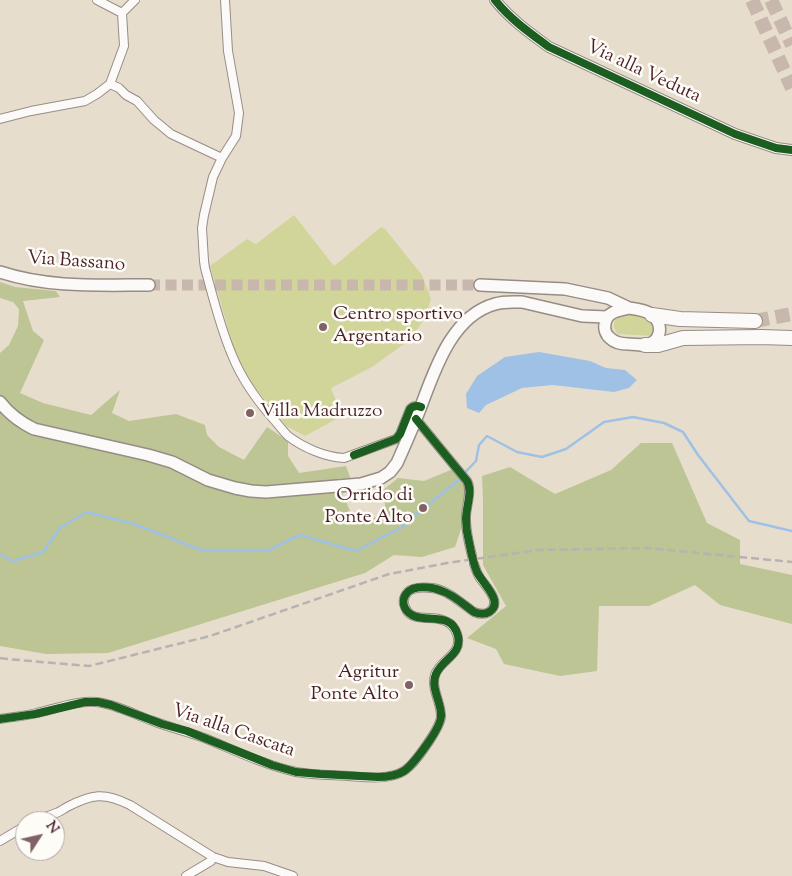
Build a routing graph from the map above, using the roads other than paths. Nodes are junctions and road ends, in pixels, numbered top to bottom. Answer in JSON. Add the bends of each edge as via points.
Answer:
{"nodes":[{"id":1,"x":97,"y":0,"type":"edge"},
{"id":2,"x":135,"y":0,"type":"edge"},
{"id":3,"x":225,"y":0,"type":"edge"},
{"id":4,"x":495,"y":0,"type":"edge"},
{"id":5,"x":122,"y":13,"type":"junction"},
{"id":6,"x":110,"y":84,"type":"junction"},
{"id":7,"x":0,"y":119,"type":"edge"},
{"id":8,"x":792,"y":150,"type":"edge"},
{"id":9,"x":222,"y":158,"type":"junction"},
{"id":10,"x":0,"y":272,"type":"edge"},
{"id":11,"x":149,"y":285,"type":"tunnel mouth"},
{"id":12,"x":480,"y":286,"type":"tunnel mouth"},
{"id":13,"x":580,"y":292,"type":"junction"},
{"id":14,"x":629,"y":308,"type":"junction"},
{"id":15,"x":652,"y":315,"type":"junction"},
{"id":16,"x":582,"y":316,"type":"junction"},
{"id":17,"x":608,"y":316,"type":"junction"},
{"id":18,"x":755,"y":321,"type":"tunnel mouth"},
{"id":19,"x":607,"y":334,"type":"junction"},
{"id":20,"x":792,"y":338,"type":"edge"},
{"id":21,"x":645,"y":345,"type":"junction"},
{"id":22,"x":0,"y":402,"type":"edge"},
{"id":23,"x":421,"y":407,"type":"junction"},
{"id":24,"x":416,"y":419,"type":"junction"},
{"id":25,"x":472,"y":556,"type":"dead end"},
{"id":26,"x":474,"y":564,"type":"dead end"},
{"id":27,"x":0,"y":719,"type":"edge"},
{"id":28,"x":62,"y":811,"type":"edge"},
{"id":29,"x":15,"y":832,"type":"edge"},
{"id":30,"x":0,"y":841,"type":"edge"},
{"id":31,"x":213,"y":857,"type":"junction"},
{"id":32,"x":186,"y":876,"type":"edge"},
{"id":33,"x":293,"y":876,"type":"edge"}],
"edges":[{"from":1,"to":5,"type":"street"},
{"from":2,"to":5,"type":"street"},
{"from":3,"to":9,"type":"street","via":[[228,51],[239,113],[236,136]]},
{"from":4,"to":8,"type":"street","name":"Via alla Veduta","via":[[549,47],[735,134]]},
{"from":5,"to":6,"type":"street","via":[[124,46]]},
{"from":6,"to":7,"type":"street","via":[[85,101]]},
{"from":6,"to":9,"type":"street","via":[[137,101],[171,134]]},
{"from":9,"to":23,"type":"street","via":[[213,177],[204,214],[204,262],[235,362],[244,381],[270,415],[288,436],[316,452],[344,458],[396,439],[410,409],[417,405]]},
{"from":10,"to":11,"type":"main road","name":"Via Bassano","via":[[27,279],[73,284]]},
{"from":12,"to":13,"type":"main road","via":[[565,288]]},
{"from":13,"to":14,"type":"main road","via":[[608,298]]},
{"from":13,"to":17,"type":"main road","via":[[605,308]]},
{"from":14,"to":15,"type":"main road"},
{"from":14,"to":17,"type":"main road"},
{"from":15,"to":18,"type":"highway"},
{"from":15,"to":21,"type":"main road","via":[[659,324],[659,336],[655,342]]},
{"from":16,"to":17,"type":"main road"},
{"from":16,"to":19,"type":"main road"},
{"from":16,"to":23,"type":"main road","via":[[522,302],[494,304],[477,312],[449,342]]},
{"from":17,"to":19,"type":"main road","via":[[605,321]]},
{"from":19,"to":21,"type":"main road","via":[[619,343]]},
{"from":20,"to":21,"type":"highway","via":[[683,338]]},
{"from":22,"to":24,"type":"main road","via":[[7,411],[34,428],[172,462],[208,480],[235,488],[266,492],[361,484],[381,478],[397,463]]},
{"from":23,"to":24,"type":"main road"},
{"from":24,"to":25,"type":"street","via":[[470,486],[466,519]]},
{"from":26,"to":27,"type":"street","name":"Via alla Cascata","via":[[494,597],[493,608],[487,613],[478,614],[436,589],[415,588],[404,599],[410,614],[443,619],[451,625],[458,642],[455,652],[434,678],[441,714],[439,725],[409,767],[397,775],[363,777],[296,772],[98,702]]},
{"from":28,"to":31,"type":"street","via":[[88,797],[107,796],[130,805]]},
{"from":29,"to":30,"type":"street"},
{"from":31,"to":32,"type":"street"},
{"from":31,"to":33,"type":"street","via":[[264,866]]}]}
